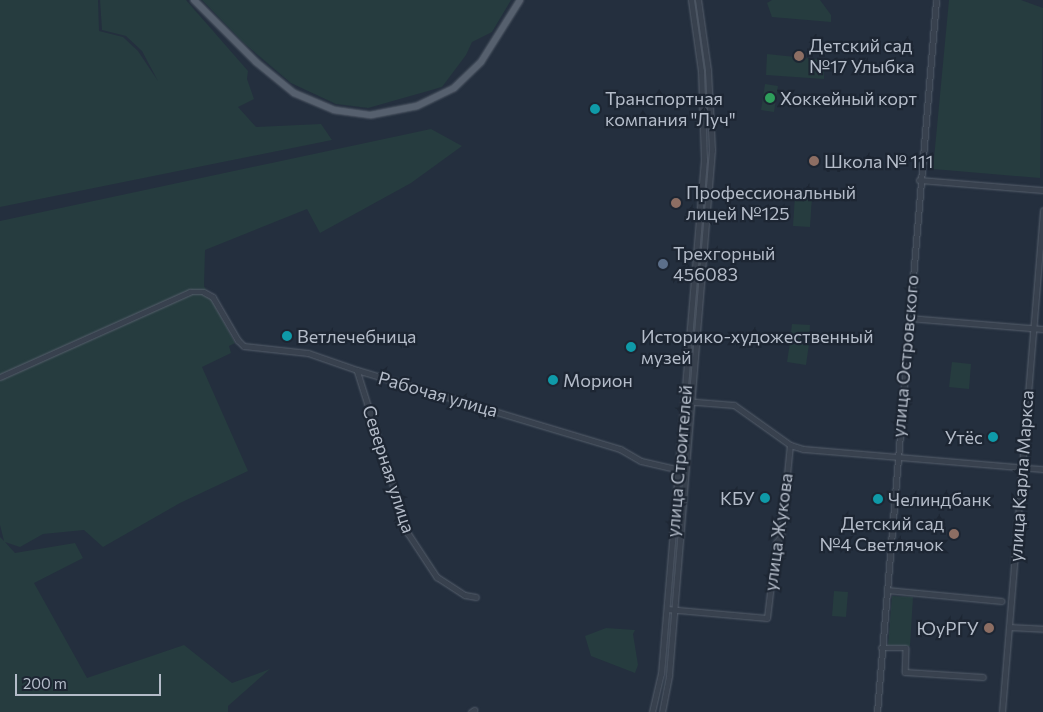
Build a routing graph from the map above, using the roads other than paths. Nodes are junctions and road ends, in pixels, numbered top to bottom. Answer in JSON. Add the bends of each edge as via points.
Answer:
{"nodes":[{"id":1,"x":194,"y":0,"type":"edge"},
{"id":2,"x":520,"y":0,"type":"edge"},
{"id":3,"x":691,"y":0,"type":"edge"},
{"id":4,"x":698,"y":0,"type":"edge"},
{"id":5,"x":936,"y":0,"type":"edge"},
{"id":6,"x":920,"y":180,"type":"junction"},
{"id":7,"x":1043,"y":190,"type":"edge"},
{"id":8,"x":1043,"y":211,"type":"edge"},
{"id":9,"x":908,"y":318,"type":"junction"},
{"id":10,"x":1033,"y":328,"type":"junction"},
{"id":11,"x":1043,"y":329,"type":"edge"},
{"id":12,"x":357,"y":370,"type":"junction"},
{"id":13,"x":0,"y":377,"type":"edge"},
{"id":14,"x":684,"y":401,"type":"junction"},
{"id":15,"x":691,"y":401,"type":"junction"},
{"id":16,"x":790,"y":445,"type":"junction"},
{"id":17,"x":897,"y":456,"type":"junction"},
{"id":18,"x":1022,"y":467,"type":"junction"},
{"id":19,"x":678,"y":469,"type":"junction"},
{"id":20,"x":1043,"y":469,"type":"edge"},
{"id":21,"x":686,"y":470,"type":"junction"},
{"id":22,"x":887,"y":590,"type":"junction"},
{"id":23,"x":476,"y":597,"type":"dead end"},
{"id":24,"x":1001,"y":601,"type":"dead end"},
{"id":25,"x":667,"y":609,"type":"junction"},
{"id":26,"x":674,"y":610,"type":"junction"},
{"id":27,"x":1010,"y":627,"type":"junction"},
{"id":28,"x":1043,"y":629,"type":"edge"},
{"id":29,"x":881,"y":648,"type":"junction"},
{"id":30,"x":983,"y":677,"type":"dead end"},
{"id":31,"x":652,"y":712,"type":"edge"},
{"id":32,"x":662,"y":712,"type":"edge"},
{"id":33,"x":877,"y":712,"type":"edge"},
{"id":34,"x":1002,"y":712,"type":"edge"}],
"edges":[{"from":1,"to":2,"type":"main road","via":[[256,62],[294,93],[334,110],[371,115],[417,106],[454,88],[481,62]]},
{"from":3,"to":14,"type":"street","name":"улица Строителей","via":[[705,133]]},
{"from":4,"to":15,"type":"street","name":"улица Строителей","via":[[708,70],[712,150]]},
{"from":5,"to":6,"type":"street","name":"улица Островского"},
{"from":6,"to":7,"type":"street"},
{"from":6,"to":9,"type":"street","name":"улица Островского"},
{"from":8,"to":10,"type":"street","name":"улица Карла Маркса"},
{"from":9,"to":10,"type":"street"},
{"from":9,"to":17,"type":"street","name":"улица Островского"},
{"from":10,"to":11,"type":"street"},
{"from":10,"to":18,"type":"street","name":"улица Карла Маркса"},
{"from":12,"to":13,"type":"street","name":"Рабочая улица","via":[[308,354],[244,346],[213,297],[204,292],[190,292]]},
{"from":12,"to":19,"type":"street","name":"Рабочая улица","via":[[620,449],[641,461]]},
{"from":12,"to":23,"type":"street","name":"Северная улица","via":[[408,533],[438,577],[465,595]]},
{"from":14,"to":15,"type":"street"},
{"from":14,"to":19,"type":"street","name":"улица Строителей"},
{"from":15,"to":16,"type":"street","via":[[734,405]]},
{"from":15,"to":21,"type":"street","name":"улица Строителей"},
{"from":16,"to":17,"type":"street"},
{"from":16,"to":26,"type":"street","name":"улица Жукова","via":[[781,536],[776,543],[767,618]]},
{"from":17,"to":18,"type":"street"},
{"from":17,"to":22,"type":"street","name":"улица Островского"},
{"from":18,"to":20,"type":"street"},
{"from":18,"to":27,"type":"street","name":"улица Карла Маркса"},
{"from":19,"to":21,"type":"street","name":"Рабочая улица"},
{"from":19,"to":25,"type":"street","name":"улица Строителей"},
{"from":21,"to":26,"type":"street","name":"улица Строителей"},
{"from":22,"to":24,"type":"street"},
{"from":22,"to":29,"type":"street","name":"улица Островского"},
{"from":25,"to":26,"type":"street"},
{"from":25,"to":31,"type":"street","name":"улица Строителей","via":[[660,691]]},
{"from":26,"to":32,"type":"street","name":"улица Строителей"},
{"from":27,"to":28,"type":"street"},
{"from":27,"to":34,"type":"street","name":"улица Карла Маркса"},
{"from":29,"to":30,"type":"street","via":[[906,648],[905,672]]},
{"from":29,"to":33,"type":"street","name":"улица Островского"}]}
